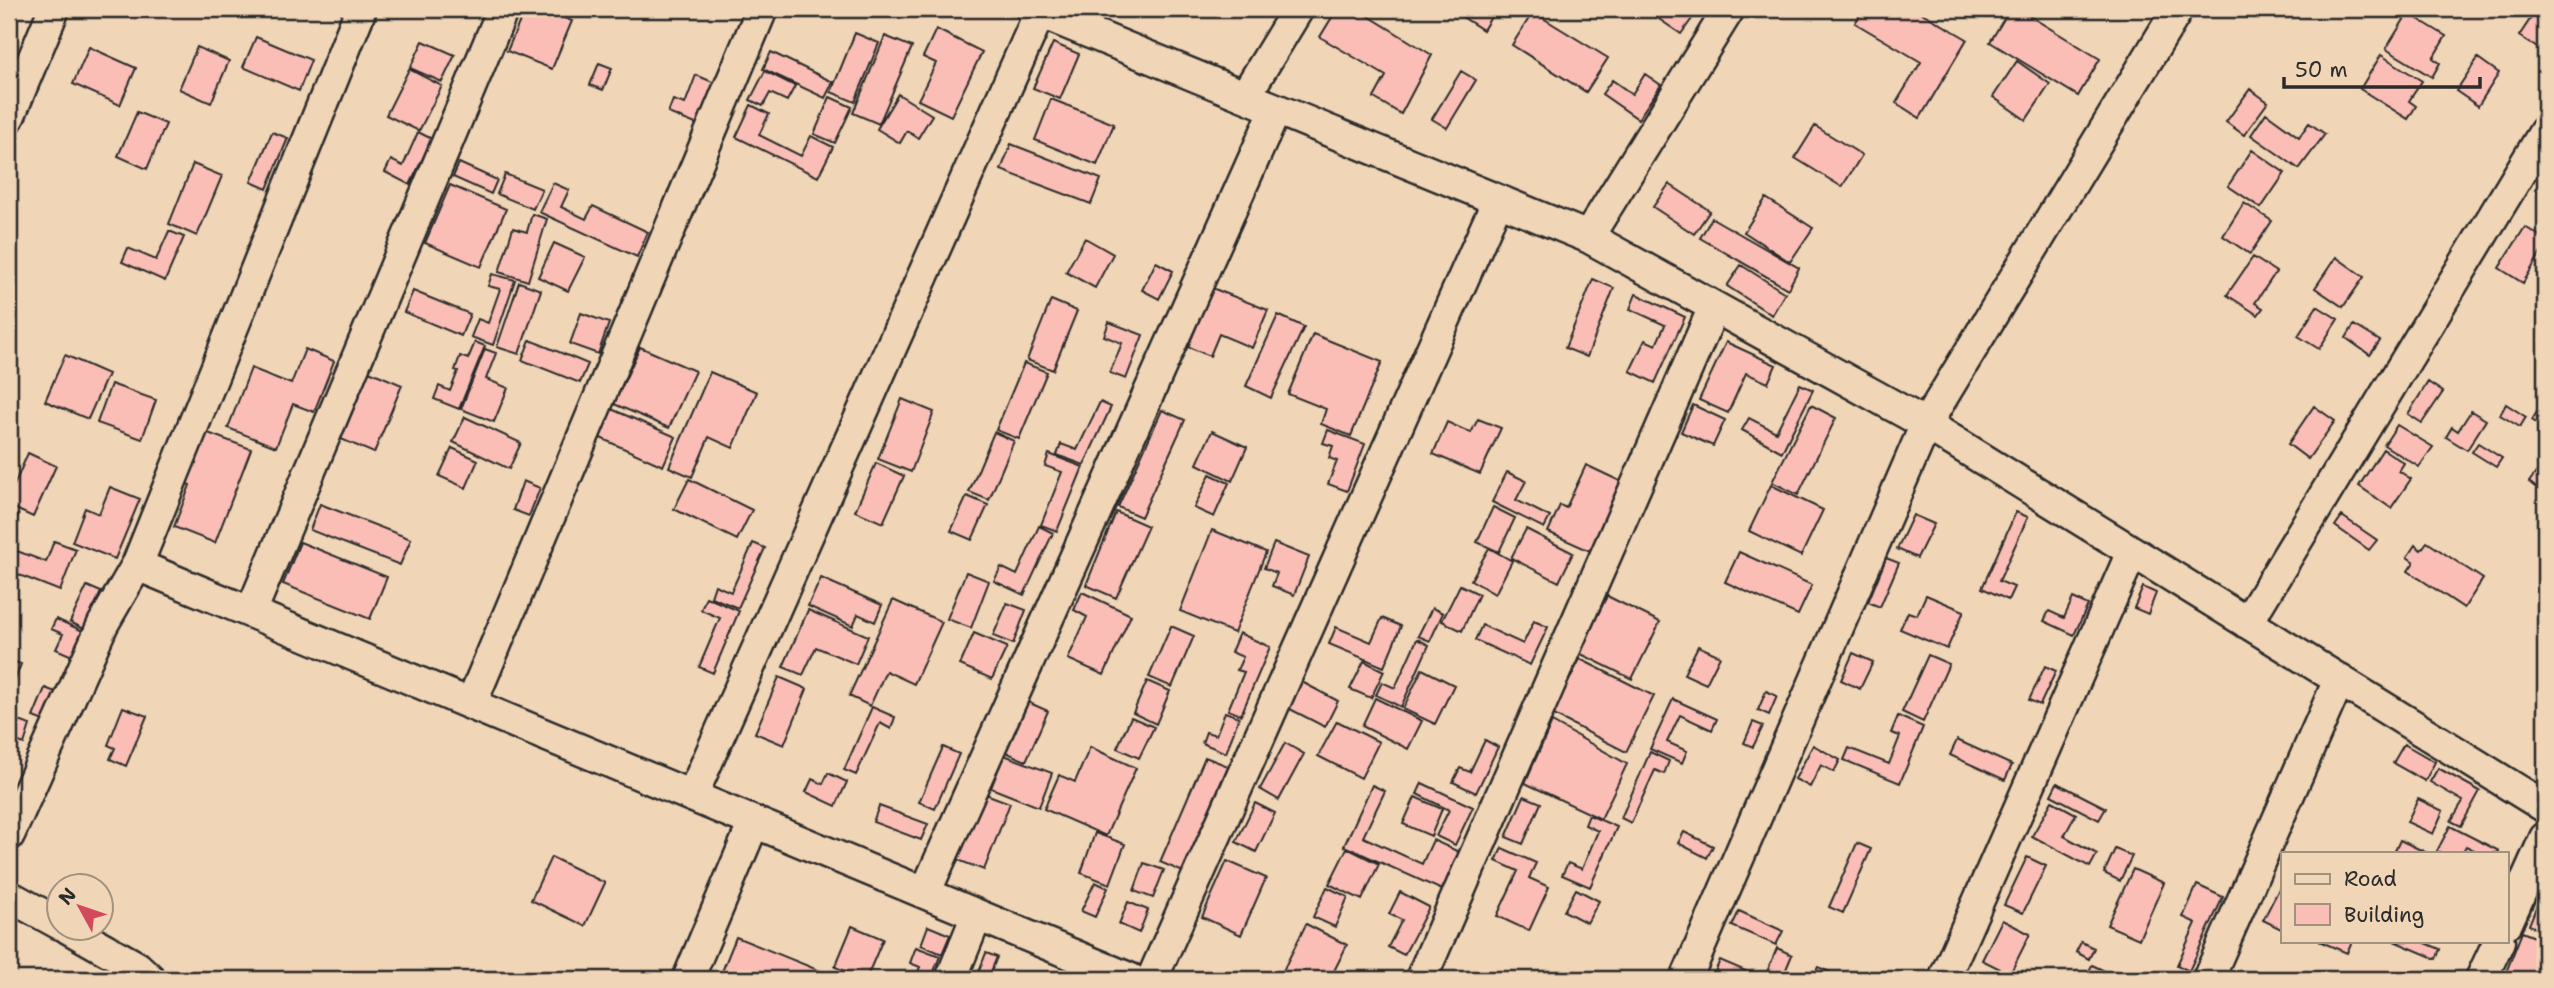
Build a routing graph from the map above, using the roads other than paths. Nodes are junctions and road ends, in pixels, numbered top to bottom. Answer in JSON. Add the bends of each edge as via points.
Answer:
{"nodes":[{"id":1,"x":54,"y":9,"type":"edge"},
{"id":2,"x":360,"y":9,"type":"edge"},
{"id":3,"x":503,"y":9,"type":"edge"},
{"id":4,"x":762,"y":9,"type":"edge"},
{"id":5,"x":1298,"y":9,"type":"edge"},
{"id":6,"x":1729,"y":9,"type":"edge"},
{"id":7,"x":2178,"y":9,"type":"edge"},
{"id":8,"x":1036,"y":10,"type":"edge"},
{"id":9,"x":1245,"y":96,"type":"junction"},
{"id":10,"x":1276,"y":109,"type":"junction"},
{"id":11,"x":9,"y":117,"type":"edge"},
{"id":12,"x":2545,"y":131,"type":"edge"},
{"id":13,"x":1498,"y":200,"type":"junction"},
{"id":14,"x":1588,"y":237,"type":"junction"},
{"id":15,"x":1714,"y":307,"type":"junction"},
{"id":16,"x":1926,"y":424,"type":"junction"},
{"id":17,"x":2132,"y":552,"type":"junction"},
{"id":18,"x":137,"y":565,"type":"junction"},
{"id":19,"x":251,"y":612,"type":"junction"},
{"id":20,"x":2247,"y":623,"type":"junction"},
{"id":21,"x":2339,"y":680,"type":"junction"},
{"id":22,"x":471,"y":704,"type":"junction"},
{"id":23,"x":692,"y":796,"type":"junction"},
{"id":24,"x":2545,"y":807,"type":"edge"},
{"id":25,"x":754,"y":822,"type":"junction"},
{"id":26,"x":9,"y":835,"type":"edge"},
{"id":27,"x":2545,"y":838,"type":"edge"},
{"id":28,"x":925,"y":893,"type":"junction"},
{"id":29,"x":9,"y":896,"type":"edge"},
{"id":30,"x":977,"y":915,"type":"junction"},
{"id":31,"x":46,"y":916,"type":"edge"},
{"id":32,"x":2508,"y":921,"type":"edge"},
{"id":33,"x":92,"y":942,"type":"edge"},
{"id":34,"x":2498,"y":942,"type":"edge"},
{"id":35,"x":150,"y":979,"type":"edge"},
{"id":36,"x":688,"y":979,"type":"edge"},
{"id":37,"x":951,"y":979,"type":"edge"},
{"id":38,"x":1131,"y":979,"type":"edge"},
{"id":39,"x":1152,"y":979,"type":"edge"},
{"id":40,"x":1421,"y":979,"type":"edge"},
{"id":41,"x":1686,"y":979,"type":"edge"},
{"id":42,"x":1944,"y":979,"type":"edge"},
{"id":43,"x":2208,"y":979,"type":"edge"},
{"id":44,"x":2481,"y":979,"type":"edge"}],
"edges":[{"from":1,"to":11,"type":"street"},
{"from":2,"to":18,"type":"street"},
{"from":3,"to":19,"type":"street"},
{"from":4,"to":22,"type":"street"},
{"from":5,"to":9,"type":"street"},
{"from":6,"to":14,"type":"street"},
{"from":7,"to":16,"type":"street"},
{"from":8,"to":9,"type":"street"},
{"from":8,"to":23,"type":"street"},
{"from":9,"to":10,"type":"street"},
{"from":10,"to":13,"type":"street"},
{"from":10,"to":28,"type":"street"},
{"from":12,"to":20,"type":"street"},
{"from":13,"to":14,"type":"street"},
{"from":13,"to":39,"type":"street"},
{"from":14,"to":15,"type":"street"},
{"from":15,"to":16,"type":"street"},
{"from":15,"to":40,"type":"street"},
{"from":16,"to":17,"type":"street"},
{"from":16,"to":41,"type":"street"},
{"from":17,"to":20,"type":"street"},
{"from":17,"to":42,"type":"street"},
{"from":18,"to":19,"type":"street"},
{"from":18,"to":26,"type":"street","via":[[103,624]]},
{"from":19,"to":22,"type":"street"},
{"from":20,"to":21,"type":"street"},
{"from":21,"to":24,"type":"street"},
{"from":21,"to":43,"type":"street"},
{"from":22,"to":23,"type":"street"},
{"from":23,"to":25,"type":"street"},
{"from":25,"to":28,"type":"street"},
{"from":25,"to":36,"type":"street"},
{"from":27,"to":32,"type":"street"},
{"from":28,"to":30,"type":"street"},
{"from":29,"to":31,"type":"street"},
{"from":30,"to":37,"type":"street"},
{"from":30,"to":38,"type":"street"},
{"from":33,"to":35,"type":"street"},
{"from":34,"to":44,"type":"street"}]}
